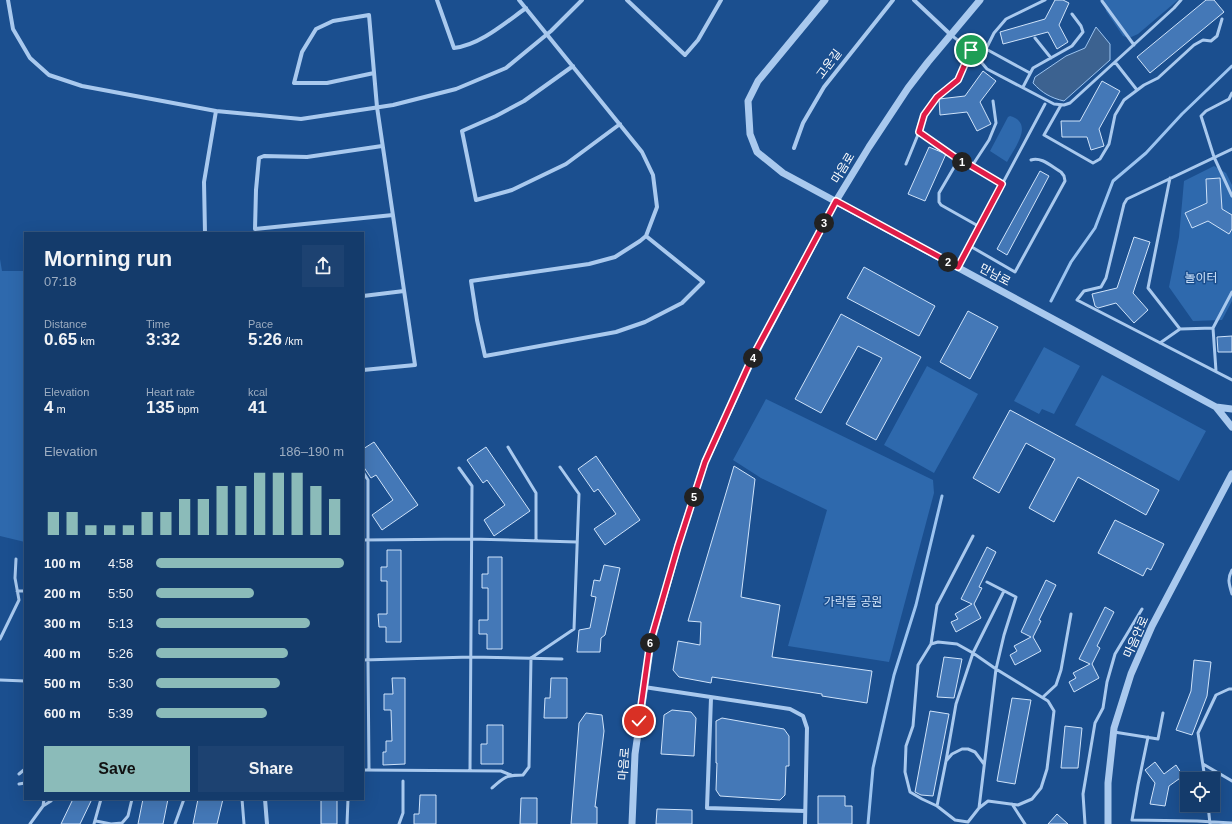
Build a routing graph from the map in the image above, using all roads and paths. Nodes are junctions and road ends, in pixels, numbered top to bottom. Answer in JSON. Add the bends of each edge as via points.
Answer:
{"nodes":[{"id":1,"x":8,"y":0,"type":"edge"},
{"id":2,"x":438,"y":0,"type":"edge"},
{"id":3,"x":519,"y":0,"type":"edge"},
{"id":4,"x":582,"y":0,"type":"edge"},
{"id":5,"x":627,"y":0,"type":"edge"},
{"id":6,"x":720,"y":0,"type":"edge"},
{"id":7,"x":825,"y":0,"type":"edge"},
{"id":8,"x":893,"y":0,"type":"edge"},
{"id":9,"x":914,"y":0,"type":"edge"},
{"id":10,"x":980,"y":0,"type":"edge"},
{"id":11,"x":1045,"y":0,"type":"edge"},
{"id":12,"x":1102,"y":0,"type":"edge"},
{"id":13,"x":1181,"y":0,"type":"edge"},
{"id":14,"x":632,"y":2,"type":"edge"},
{"id":15,"x":526,"y":8,"type":"junction"},
{"id":16,"x":1072,"y":14,"type":"dead end"},
{"id":17,"x":1222,"y":19,"type":"dead end"},
{"id":18,"x":547,"y":34,"type":"junction"},
{"id":19,"x":951,"y":35,"type":"junction"},
{"id":20,"x":1036,"y":38,"type":"dead end"},
{"id":21,"x":1134,"y":45,"type":"junction"},
{"id":22,"x":971,"y":50,"type":"junction"},
{"id":23,"x":986,"y":50,"type":"junction"},
{"id":24,"x":979,"y":57,"type":"dead end"},
{"id":25,"x":1051,"y":58,"type":"junction"},
{"id":26,"x":1115,"y":62,"type":"junction"},
{"id":27,"x":573,"y":66,"type":"junction"},
{"id":28,"x":374,"y":73,"type":"junction"},
{"id":29,"x":1030,"y":73,"type":"junction"},
{"id":30,"x":1023,"y":88,"type":"junction"},
{"id":31,"x":1137,"y":90,"type":"junction"},
{"id":32,"x":1232,"y":93,"type":"edge"},
{"id":33,"x":993,"y":101,"type":"dead end"},
{"id":34,"x":1044,"y":104,"type":"dead end"},
{"id":35,"x":1061,"y":105,"type":"junction"},
{"id":36,"x":377,"y":108,"type":"junction"},
{"id":37,"x":216,"y":111,"type":"junction"},
{"id":38,"x":620,"y":124,"type":"junction"},
{"id":39,"x":919,"y":132,"type":"junction"},
{"id":40,"x":382,"y":146,"type":"junction"},
{"id":41,"x":794,"y":148,"type":"dead end"},
{"id":42,"x":1232,"y":149,"type":"edge"},
{"id":43,"x":1214,"y":157,"type":"junction"},
{"id":44,"x":1031,"y":160,"type":"dead end"},
{"id":45,"x":962,"y":162,"type":"junction"},
{"id":46,"x":906,"y":164,"type":"dead end"},
{"id":47,"x":972,"y":166,"type":"junction"},
{"id":48,"x":1170,"y":178,"type":"junction"},
{"id":49,"x":1002,"y":184,"type":"junction"},
{"id":50,"x":1232,"y":196,"type":"edge"},
{"id":51,"x":836,"y":201,"type":"junction"},
{"id":52,"x":393,"y":216,"type":"junction"},
{"id":53,"x":980,"y":227,"type":"junction"},
{"id":54,"x":204,"y":232,"type":"edge"},
{"id":55,"x":646,"y":236,"type":"junction"},
{"id":56,"x":970,"y":246,"type":"junction"},
{"id":57,"x":958,"y":267,"type":"junction"},
{"id":58,"x":404,"y":291,"type":"junction"},
{"id":59,"x":1232,"y":292,"type":"edge"},
{"id":60,"x":364,"y":296,"type":"edge"},
{"id":61,"x":1213,"y":328,"type":"junction"},
{"id":62,"x":1180,"y":329,"type":"junction"},
{"id":63,"x":1160,"y":343,"type":"junction"},
{"id":64,"x":364,"y":370,"type":"edge"},
{"id":65,"x":1216,"y":371,"type":"junction"},
{"id":66,"x":1232,"y":380,"type":"edge"},
{"id":67,"x":1216,"y":407,"type":"junction"},
{"id":68,"x":1232,"y":409,"type":"edge"},
{"id":69,"x":1232,"y":427,"type":"edge"},
{"id":70,"x":508,"y":447,"type":"dead end"},
{"id":71,"x":560,"y":467,"type":"dead end"},
{"id":72,"x":459,"y":468,"type":"dead end"},
{"id":73,"x":364,"y":474,"type":"edge"},
{"id":74,"x":1232,"y":474,"type":"edge"},
{"id":75,"x":973,"y":536,"type":"dead end"},
{"id":76,"x":471,"y":539,"type":"junction"},
{"id":77,"x":364,"y":540,"type":"edge"},
{"id":78,"x":368,"y":540,"type":"junction"},
{"id":79,"x":536,"y":541,"type":"junction"},
{"id":80,"x":577,"y":542,"type":"junction"},
{"id":81,"x":16,"y":559,"type":"dead end"},
{"id":82,"x":1232,"y":570,"type":"edge"},
{"id":83,"x":987,"y":582,"type":"dead end"},
{"id":84,"x":17,"y":591,"type":"junction"},
{"id":85,"x":24,"y":591,"type":"edge"},
{"id":86,"x":1004,"y":591,"type":"junction"},
{"id":87,"x":1232,"y":591,"type":"edge"},
{"id":88,"x":1142,"y":609,"type":"dead end"},
{"id":89,"x":1071,"y":614,"type":"dead end"},
{"id":90,"x":0,"y":640,"type":"edge"},
{"id":91,"x":931,"y":644,"type":"junction"},
{"id":92,"x":974,"y":653,"type":"junction"},
{"id":93,"x":471,"y":657,"type":"junction"},
{"id":94,"x":531,"y":658,"type":"junction"},
{"id":95,"x":562,"y":659,"type":"dead end"},
{"id":96,"x":364,"y":660,"type":"edge"},
{"id":97,"x":368,"y":660,"type":"junction"},
{"id":98,"x":996,"y":669,"type":"junction"},
{"id":99,"x":0,"y":680,"type":"edge"},
{"id":100,"x":24,"y":682,"type":"edge"},
{"id":101,"x":644,"y":687,"type":"junction"},
{"id":102,"x":1232,"y":689,"type":"edge"},
{"id":103,"x":1043,"y":697,"type":"junction"},
{"id":104,"x":711,"y":698,"type":"junction"},
{"id":105,"x":1163,"y":712,"type":"dead end"},
{"id":106,"x":1114,"y":732,"type":"junction"},
{"id":107,"x":1148,"y":737,"type":"junction"},
{"id":108,"x":946,"y":761,"type":"junction"},
{"id":109,"x":984,"y":764,"type":"junction"},
{"id":110,"x":1203,"y":764,"type":"junction"},
{"id":111,"x":24,"y":770,"type":"edge"},
{"id":112,"x":364,"y":770,"type":"edge"},
{"id":113,"x":369,"y":770,"type":"junction"},
{"id":114,"x":470,"y":770,"type":"junction"},
{"id":115,"x":1204,"y":772,"type":"edge"},
{"id":116,"x":19,"y":774,"type":"dead end"},
{"id":117,"x":511,"y":775,"type":"junction"},
{"id":118,"x":403,"y":781,"type":"dead end"},
{"id":119,"x":1232,"y":781,"type":"edge"},
{"id":120,"x":24,"y":783,"type":"edge"},
{"id":121,"x":20,"y":784,"type":"dead end"},
{"id":122,"x":492,"y":788,"type":"dead end"},
{"id":123,"x":44,"y":800,"type":"edge"},
{"id":124,"x":52,"y":800,"type":"edge"},
{"id":125,"x":102,"y":800,"type":"edge"},
{"id":126,"x":132,"y":800,"type":"edge"},
{"id":127,"x":184,"y":800,"type":"edge"},
{"id":128,"x":242,"y":800,"type":"edge"},
{"id":129,"x":265,"y":800,"type":"edge"},
{"id":130,"x":348,"y":800,"type":"edge"},
{"id":131,"x":1012,"y":804,"type":"junction"},
{"id":132,"x":43,"y":806,"type":"junction"},
{"id":133,"x":937,"y":806,"type":"junction"},
{"id":134,"x":979,"y":808,"type":"junction"},
{"id":135,"x":805,"y":812,"type":"junction"},
{"id":136,"x":1209,"y":812,"type":"edge"},
{"id":137,"x":95,"y":823,"type":"edge"},
{"id":138,"x":967,"y":823,"type":"edge"},
{"id":139,"x":1210,"y":823,"type":"edge"},
{"id":140,"x":1232,"y":823,"type":"edge"},
{"id":141,"x":30,"y":824,"type":"edge"},
{"id":142,"x":175,"y":824,"type":"edge"},
{"id":143,"x":244,"y":824,"type":"edge"},
{"id":144,"x":267,"y":824,"type":"edge"},
{"id":145,"x":347,"y":824,"type":"edge"},
{"id":146,"x":399,"y":824,"type":"edge"},
{"id":147,"x":632,"y":824,"type":"edge"},
{"id":148,"x":805,"y":824,"type":"edge"},
{"id":149,"x":1025,"y":824,"type":"edge"},
{"id":150,"x":1085,"y":824,"type":"edge"},
{"id":151,"x":1108,"y":824,"type":"edge"}],
"edges":[{"from":1,"to":37,"type":"street","via":[[13,29],[30,58],[49,75],[82,86]]},
{"from":2,"to":15,"type":"street","via":[[454,48],[465,47]]},
{"from":3,"to":15,"type":"street"},
{"from":4,"to":18,"type":"street"},
{"from":5,"to":14,"type":"street"},
{"from":6,"to":14,"type":"street","via":[[698,40],[685,54]]},
{"from":7,"to":51,"type":"street","name":"만남로","via":[[758,81],[748,101],[750,134],[757,152],[783,173]]},
{"from":8,"to":41,"type":"street","name":"고운길","via":[[824,87],[803,123]]},
{"from":9,"to":19,"type":"street"},
{"from":10,"to":19,"type":"street","name":"마음로"},
{"from":11,"to":23,"type":"lane","via":[[1006,19],[994,33]]},
{"from":12,"to":21,"type":"lane"},
{"from":13,"to":21,"type":"lane"},
{"from":15,"to":18,"type":"street"},
{"from":16,"to":25,"type":"lane","via":[[1082,26],[1083,32],[1072,46]]},
{"from":17,"to":31,"type":"lane","via":[[1217,36],[1194,45],[1158,78]]},
{"from":18,"to":27,"type":"street"},
{"from":18,"to":36,"type":"street","via":[[506,68],[456,89]]},
{"from":19,"to":22,"type":"lane"},
{"from":19,"to":51,"type":"street","name":"마음로","via":[[908,88]]},
{"from":20,"to":25,"type":"lane"},
{"from":21,"to":26,"type":"lane"},
{"from":22,"to":23,"type":"lane"},
{"from":22,"to":24,"type":"lane"},
{"from":22,"to":30,"type":"lane","via":[[987,68]]},
{"from":22,"to":39,"type":"lane","via":[[958,80],[937,97],[924,115]]},
{"from":23,"to":29,"type":"lane"},
{"from":25,"to":29,"type":"lane","via":[[1033,68]]},
{"from":26,"to":31,"type":"lane"},
{"from":26,"to":35,"type":"lane","via":[[1070,103]]},
{"from":27,"to":38,"type":"street"},
{"from":27,"to":38,"type":"street","via":[[524,101],[462,131],[476,200],[512,190],[566,164]]},
{"from":28,"to":28,"type":"street","via":[[369,15],[333,21],[316,29],[302,52],[294,83],[327,83]]},
{"from":28,"to":36,"type":"street"},
{"from":29,"to":30,"type":"lane"},
{"from":30,"to":35,"type":"lane"},
{"from":31,"to":35,"type":"lane","via":[[1124,100],[1115,114],[1109,144],[1100,159],[1093,163],[1044,135]]},
{"from":32,"to":43,"type":"lane","via":[[1229,99],[1201,116]]},
{"from":33,"to":47,"type":"lane","via":[[996,123],[989,140]]},
{"from":34,"to":49,"type":"lane"},
{"from":36,"to":37,"type":"street","via":[[301,119]]},
{"from":36,"to":40,"type":"street"},
{"from":37,"to":54,"type":"street","via":[[204,182]]},
{"from":38,"to":55,"type":"street","via":[[642,152],[653,175],[657,207]]},
{"from":39,"to":45,"type":"lane"},
{"from":39,"to":46,"type":"lane"},
{"from":40,"to":52,"type":"street"},
{"from":40,"to":52,"type":"street","via":[[307,157],[259,158],[255,229]]},
{"from":42,"to":43,"type":"lane"},
{"from":43,"to":48,"type":"lane"},
{"from":43,"to":50,"type":"lane"},
{"from":44,"to":56,"type":"lane","via":[[1039,159],[1061,172],[1065,180],[1015,272]]},
{"from":45,"to":47,"type":"lane"},
{"from":45,"to":53,"type":"lane","via":[[956,164],[939,193],[940,202]]},
{"from":47,"to":49,"type":"lane"},
{"from":48,"to":62,"type":"lane","via":[[1148,288]]},
{"from":48,"to":63,"type":"lane","via":[[1127,199],[1106,278],[1101,287],[1084,291],[1077,300]]},
{"from":49,"to":53,"type":"lane"},
{"from":51,"to":57,"type":"street","name":"만남로"},
{"from":51,"to":101,"type":"street","name":"마음로","via":[[752,358],[705,462],[650,643]]},
{"from":52,"to":58,"type":"street"},
{"from":53,"to":56,"type":"lane"},
{"from":55,"to":55,"type":"street","via":[[703,282],[682,303],[645,322],[616,332],[485,356],[471,281],[596,263],[616,257]]},
{"from":56,"to":57,"type":"lane"},
{"from":57,"to":67,"type":"street","name":"만남로"},
{"from":58,"to":60,"type":"street"},
{"from":58,"to":64,"type":"street","via":[[415,365]]},
{"from":59,"to":61,"type":"lane"},
{"from":61,"to":62,"type":"lane"},
{"from":61,"to":65,"type":"lane"},
{"from":62,"to":63,"type":"lane"},
{"from":63,"to":65,"type":"lane"},
{"from":65,"to":66,"type":"lane"},
{"from":67,"to":68,"type":"street"},
{"from":67,"to":69,"type":"street"},
{"from":70,"to":79,"type":"lane","via":[[536,493]]},
{"from":71,"to":80,"type":"lane","via":[[579,494]]},
{"from":72,"to":76,"type":"lane","via":[[472,486]]},
{"from":73,"to":78,"type":"lane","via":[[368,480]]},
{"from":74,"to":106,"type":"street","name":"마음안로","via":[[1152,626],[1131,674]]},
{"from":75,"to":91,"type":"lane","via":[[937,604]]},
{"from":76,"to":78,"type":"lane"},
{"from":76,"to":79,"type":"lane"},
{"from":76,"to":93,"type":"lane"},
{"from":77,"to":78,"type":"lane"},
{"from":78,"to":97,"type":"lane"},
{"from":79,"to":80,"type":"lane"},
{"from":80,"to":94,"type":"lane","via":[[574,629]]},
{"from":81,"to":84,"type":"lane"},
{"from":82,"to":87,"type":"lane","via":[[1229,582]]},
{"from":83,"to":86,"type":"lane"},
{"from":84,"to":85,"type":"lane"},
{"from":84,"to":90,"type":"lane","via":[[19,600]]},
{"from":86,"to":92,"type":"lane"},
{"from":86,"to":98,"type":"lane","via":[[1016,597]]},
{"from":88,"to":150,"type":"lane","via":[[1115,654],[1103,708],[1095,723],[1083,794]]},
{"from":89,"to":103,"type":"lane","via":[[1056,686]]},
{"from":91,"to":92,"type":"lane","via":[[957,644]]},
{"from":91,"to":133,"type":"lane","via":[[918,665],[914,720],[906,746],[904,772],[910,792]]},
{"from":92,"to":98,"type":"lane"},
{"from":92,"to":108,"type":"lane","via":[[956,704]]},
{"from":93,"to":94,"type":"lane"},
{"from":93,"to":97,"type":"lane"},
{"from":93,"to":114,"type":"lane"},
{"from":94,"to":95,"type":"lane"},
{"from":94,"to":117,"type":"lane","via":[[529,767],[523,775]]},
{"from":96,"to":97,"type":"lane"},
{"from":97,"to":113,"type":"lane"},
{"from":98,"to":103,"type":"lane"},
{"from":98,"to":109,"type":"lane"},
{"from":99,"to":100,"type":"lane"},
{"from":101,"to":104,"type":"street"},
{"from":101,"to":147,"type":"street","name":"마음로","via":[[635,754]]},
{"from":102,"to":110,"type":"lane","via":[[1216,695],[1198,733]]},
{"from":103,"to":131,"type":"lane","via":[[1054,711],[1047,769],[1041,788],[1032,799],[1018,805]]},
{"from":104,"to":135,"type":"street","via":[[790,709],[803,716],[807,728]]},
{"from":104,"to":135,"type":"street","via":[[707,808]]},
{"from":105,"to":107,"type":"lane","via":[[1158,739]]},
{"from":106,"to":107,"type":"lane"},
{"from":106,"to":151,"type":"street","name":"마음안로","via":[[1108,784]]},
{"from":107,"to":139,"type":"lane","via":[[1132,820]]},
{"from":108,"to":109,"type":"lane","via":[[952,754],[968,749],[975,752]]},
{"from":108,"to":133,"type":"lane"},
{"from":109,"to":134,"type":"lane"},
{"from":110,"to":115,"type":"lane"},
{"from":110,"to":119,"type":"lane"},
{"from":111,"to":116,"type":"lane"},
{"from":112,"to":113,"type":"lane"},
{"from":113,"to":114,"type":"lane"},
{"from":114,"to":117,"type":"lane","via":[[501,771]]},
{"from":117,"to":122,"type":"lane"},
{"from":118,"to":146,"type":"lane","via":[[403,813]]},
{"from":120,"to":121,"type":"lane"},
{"from":123,"to":132,"type":"lane"},
{"from":124,"to":132,"type":"lane"},
{"from":125,"to":137,"type":"lane"},
{"from":126,"to":137,"type":"lane","via":[[128,816],[122,823]]},
{"from":127,"to":142,"type":"lane"},
{"from":128,"to":143,"type":"lane"},
{"from":129,"to":144,"type":"street"},
{"from":130,"to":145,"type":"lane"},
{"from":131,"to":134,"type":"lane","via":[[988,801]]},
{"from":131,"to":149,"type":"lane"},
{"from":132,"to":141,"type":"lane"},
{"from":133,"to":138,"type":"lane","via":[[955,820]]},
{"from":134,"to":138,"type":"lane"},
{"from":135,"to":148,"type":"street"},
{"from":136,"to":139,"type":"lane"},
{"from":139,"to":140,"type":"lane"}]}
